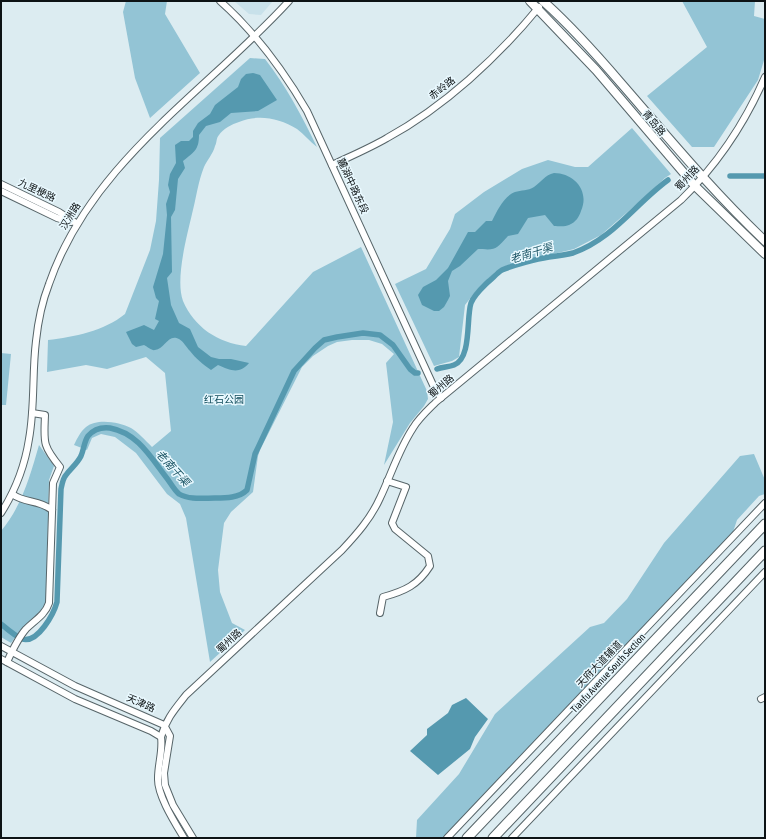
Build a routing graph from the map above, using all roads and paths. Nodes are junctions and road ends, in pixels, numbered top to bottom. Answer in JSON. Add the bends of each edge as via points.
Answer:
{"nodes":[{"id":1,"x":220,"y":1,"type":"edge"},
{"id":2,"x":289,"y":1,"type":"edge"},
{"id":3,"x":530,"y":1,"type":"edge"},
{"id":4,"x":544,"y":1,"type":"edge"},
{"id":5,"x":538,"y":8,"type":"junction"},
{"id":6,"x":255,"y":37,"type":"junction"},
{"id":7,"x":765,"y":77,"type":"edge"},
{"id":8,"x":332,"y":165,"type":"junction"},
{"id":9,"x":703,"y":176,"type":"junction"},
{"id":10,"x":1,"y":184,"type":"edge"},
{"id":11,"x":695,"y":186,"type":"junction"},
{"id":12,"x":1,"y":191,"type":"edge"},
{"id":13,"x":76,"y":223,"type":"junction"},
{"id":14,"x":765,"y":241,"type":"edge"},
{"id":15,"x":765,"y":254,"type":"edge"},
{"id":16,"x":441,"y":398,"type":"junction"},
{"id":17,"x":32,"y":413,"type":"junction"},
{"id":18,"x":388,"y":481,"type":"junction"},
{"id":19,"x":12,"y":494,"type":"junction"},
{"id":20,"x":765,"y":503,"type":"edge"},
{"id":21,"x":52,"y":510,"type":"junction"},
{"id":22,"x":1,"y":513,"type":"edge"},
{"id":23,"x":765,"y":524,"type":"edge"},
{"id":24,"x":765,"y":551,"type":"edge"},
{"id":25,"x":765,"y":572,"type":"edge"},
{"id":26,"x":380,"y":613,"type":"dead end"},
{"id":27,"x":1,"y":646,"type":"edge"},
{"id":28,"x":12,"y":652,"type":"junction"},
{"id":29,"x":4,"y":661,"type":"edge"},
{"id":30,"x":164,"y":725,"type":"junction"},
{"id":31,"x":161,"y":737,"type":"junction"},
{"id":32,"x":184,"y":838,"type":"edge"},
{"id":33,"x":193,"y":838,"type":"edge"},
{"id":34,"x":447,"y":838,"type":"edge"},
{"id":35,"x":467,"y":838,"type":"edge"},
{"id":36,"x":493,"y":838,"type":"edge"},
{"id":37,"x":512,"y":838,"type":"edge"}],
"edges":[{"from":1,"to":6,"type":"street","name":"麓湖中路东段"},
{"from":2,"to":6,"type":"street","name":"汉洲路"},
{"from":3,"to":5,"type":"main road","name":"青岛路"},
{"from":4,"to":5,"type":"street","name":"赤岭路"},
{"from":4,"to":9,"type":"main road","name":"青岛路","via":[[586,44]]},
{"from":5,"to":8,"type":"street","name":"赤岭路","via":[[503,47],[438,104],[388,138]]},
{"from":5,"to":11,"type":"main road","name":"青岛路","via":[[596,70]]},
{"from":6,"to":8,"type":"street","name":"麓湖中路东段","via":[[298,96]]},
{"from":6,"to":13,"type":"street","name":"汉洲路","via":[[130,154],[100,188]]},
{"from":7,"to":9,"type":"street","name":"蜀州路","via":[[741,123]]},
{"from":8,"to":16,"type":"street","name":"麓湖中路东段"},
{"from":9,"to":11,"type":"street","name":"蜀州路"},
{"from":9,"to":14,"type":"main road","name":"青岛路"},
{"from":10,"to":13,"type":"street","name":"九里梗路"},
{"from":11,"to":15,"type":"main road","name":"青岛路"},
{"from":11,"to":16,"type":"street","name":"蜀州路"},
{"from":12,"to":13,"type":"street","name":"九里梗路","via":[[57,218]]},
{"from":13,"to":17,"type":"street","name":"汉洲路","via":[[52,274],[40,318],[36,341]]},
{"from":16,"to":18,"type":"street","name":"蜀州路","via":[[414,426]]},
{"from":17,"to":19,"type":"street","name":"汉洲路","via":[[24,459]]},
{"from":17,"to":21,"type":"street","via":[[45,415],[44,442],[60,467],[53,483]]},
{"from":18,"to":26,"type":"street","via":[[406,487],[392,522],[395,529],[428,556],[430,566],[423,576],[402,592],[383,597]]},
{"from":18,"to":30,"type":"street","name":"蜀州路","via":[[372,512],[352,540],[186,695]]},
{"from":19,"to":21,"type":"street","via":[[21,499],[41,503]]},
{"from":19,"to":22,"type":"street","name":"汉洲路"},
{"from":20,"to":34,"type":"street","name":"天府大道辅道"},
{"from":21,"to":28,"type":"street","via":[[49,603],[43,615],[20,637]]},
{"from":23,"to":35,"type":"highway","name":"Tianfu Avenue South Section"},
{"from":24,"to":36,"type":"highway"},
{"from":25,"to":37,"type":"street"},
{"from":27,"to":28,"type":"street","name":"天津路"},
{"from":28,"to":29,"type":"street"},
{"from":28,"to":30,"type":"street","name":"天津路","via":[[75,686]]},
{"from":29,"to":31,"type":"street","via":[[75,698]]},
{"from":30,"to":31,"type":"street","name":"蜀州路"},
{"from":30,"to":33,"type":"street","via":[[170,736],[164,773],[165,785],[173,805]]},
{"from":31,"to":32,"type":"street","via":[[158,787]]}]}
